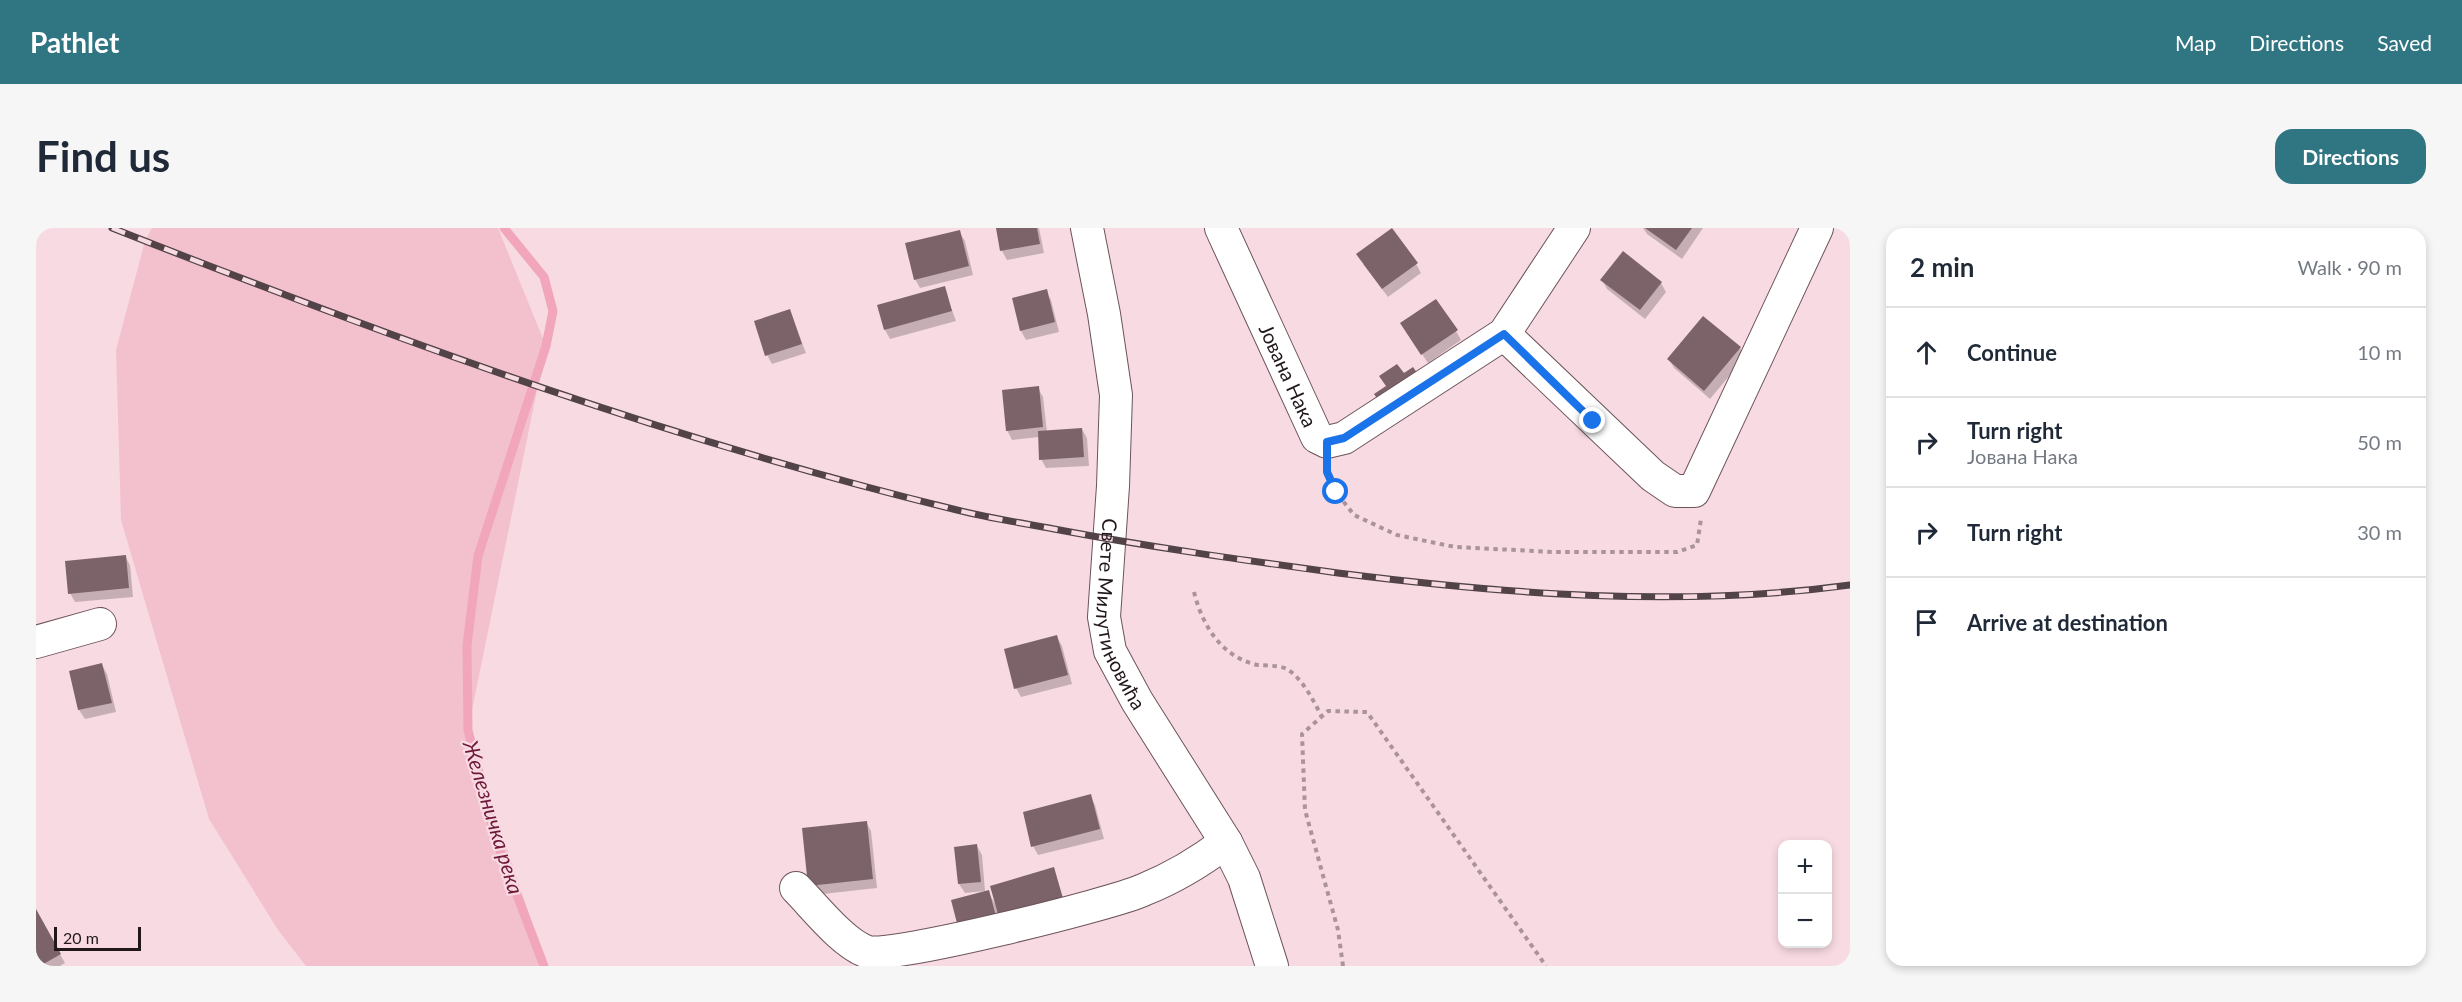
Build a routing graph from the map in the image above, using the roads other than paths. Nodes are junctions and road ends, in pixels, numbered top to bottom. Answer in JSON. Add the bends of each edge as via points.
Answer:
{"nodes":[{"id":1,"x":1087,"y":228,"type":"edge"},
{"id":2,"x":1221,"y":228,"type":"edge"},
{"id":3,"x":1574,"y":228,"type":"edge"},
{"id":4,"x":1817,"y":228,"type":"edge"},
{"id":5,"x":1504,"y":334,"type":"junction"},
{"id":6,"x":100,"y":624,"type":"dead end"},
{"id":7,"x":36,"y":642,"type":"edge"},
{"id":8,"x":1226,"y":842,"type":"junction"},
{"id":9,"x":796,"y":888,"type":"dead end"},
{"id":10,"x":1272,"y":966,"type":"edge"}],
"edges":[{"from":1,"to":8,"type":"street","name":"Свете Милутиновића","via":[[1116,395],[1104,617],[1110,651]]},
{"from":2,"to":5,"type":"street","name":"Јована Нака","via":[[1317,437],[1327,442],[1344,438]]},
{"from":3,"to":5,"type":"street","name":"Јована Нака"},
{"from":4,"to":5,"type":"street","via":[[1694,491],[1675,491],[1653,476]]},
{"from":6,"to":7,"type":"street"},
{"from":8,"to":9,"type":"street","via":[[1197,864],[1141,891],[1024,923],[892,952],[868,952],[849,941]]},
{"from":8,"to":10,"type":"street","name":"Свете Милутиновића","via":[[1244,878]]}]}
